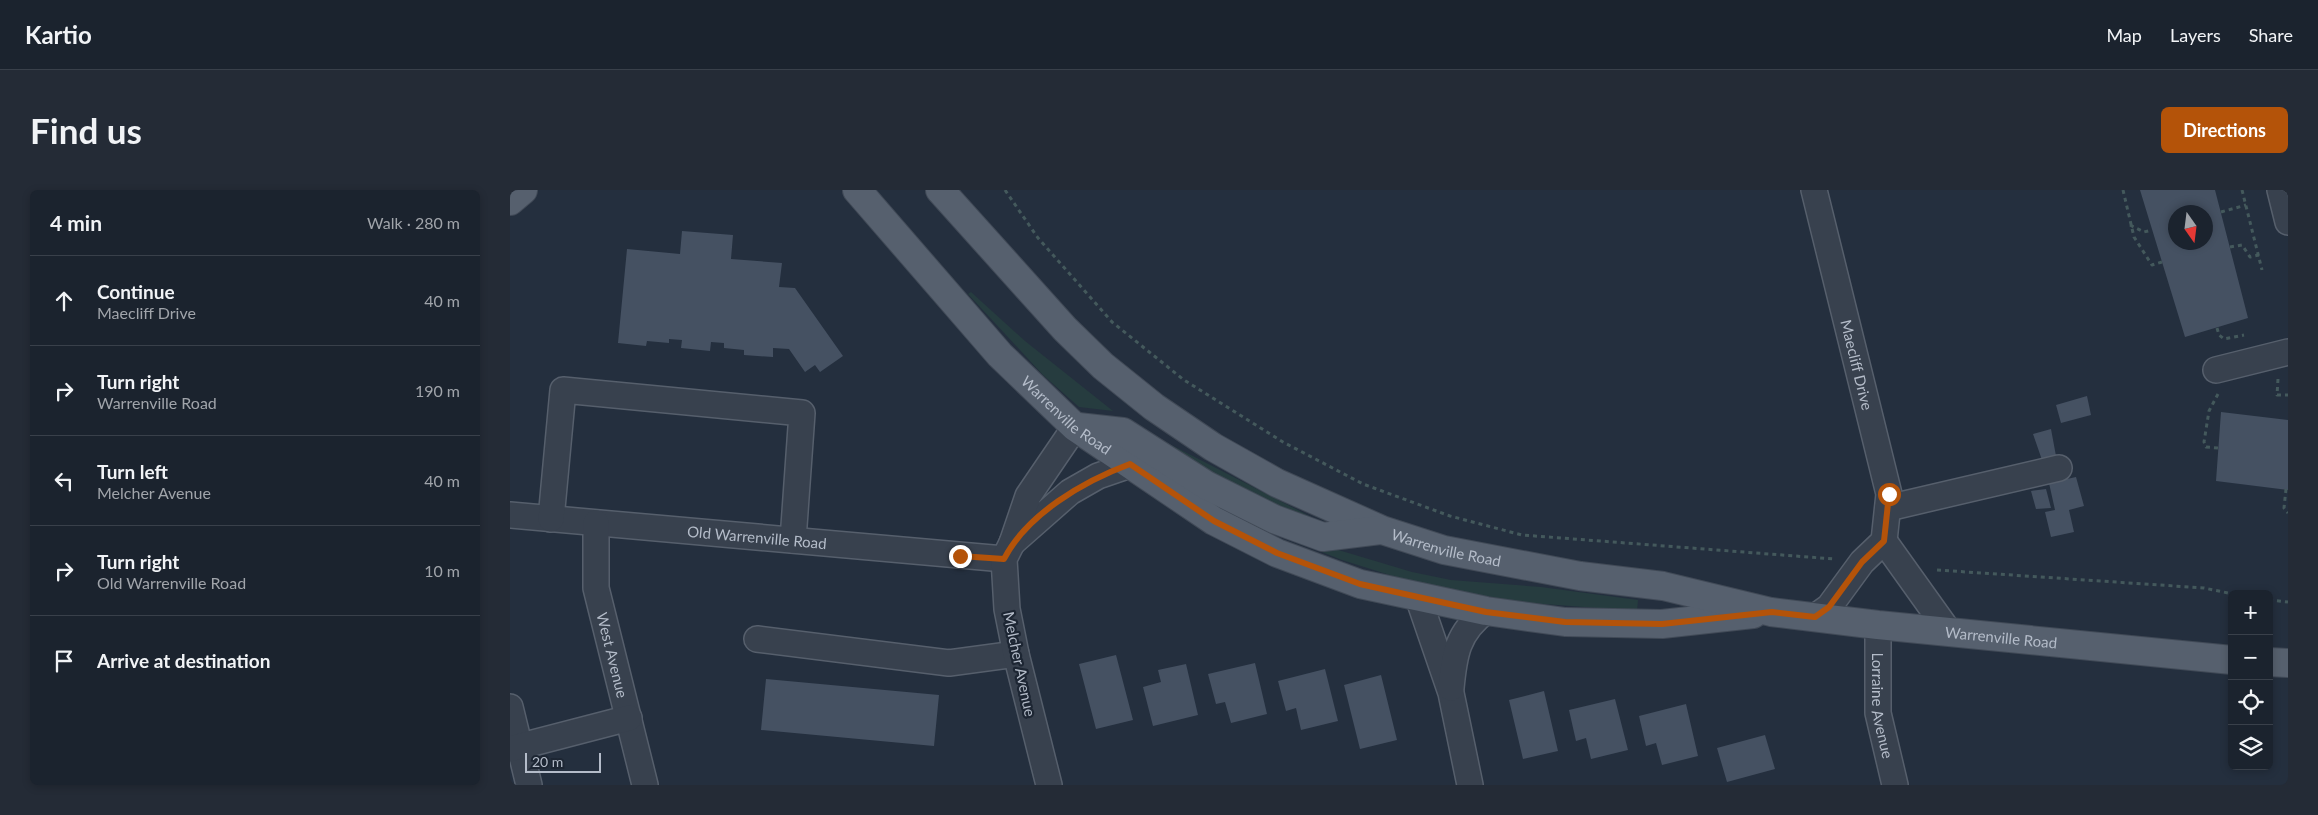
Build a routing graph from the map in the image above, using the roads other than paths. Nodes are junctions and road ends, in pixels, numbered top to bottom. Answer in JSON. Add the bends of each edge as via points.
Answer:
{"nodes":[{"id":1,"x":523,"y":190,"type":"edge"},
{"id":2,"x":857,"y":190,"type":"edge"},
{"id":3,"x":940,"y":190,"type":"edge"},
{"id":4,"x":1814,"y":190,"type":"edge"},
{"id":5,"x":2280,"y":190,"type":"edge"},
{"id":6,"x":510,"y":202,"type":"edge"},
{"id":7,"x":2288,"y":222,"type":"edge"},
{"id":8,"x":2283,"y":362,"type":"edge"},
{"id":9,"x":2218,"y":378,"type":"road end"},
{"id":10,"x":1075,"y":427,"type":"junction"},
{"id":11,"x":1130,"y":464,"type":"junction"},
{"id":12,"x":2059,"y":468,"type":"dead end"},
{"id":13,"x":1888,"y":508,"type":"junction"},
{"id":14,"x":510,"y":515,"type":"edge"},
{"id":15,"x":551,"y":519,"type":"junction"},
{"id":16,"x":596,"y":523,"type":"junction"},
{"id":17,"x":1382,"y":530,"type":"junction"},
{"id":18,"x":793,"y":540,"type":"junction"},
{"id":19,"x":1884,"y":541,"type":"junction"},
{"id":20,"x":1008,"y":551,"type":"junction"},
{"id":21,"x":1418,"y":597,"type":"junction"},
{"id":22,"x":1486,"y":612,"type":"junction"},
{"id":23,"x":1772,"y":612,"type":"junction"},
{"id":24,"x":1815,"y":617,"type":"junction"},
{"id":25,"x":1878,"y":625,"type":"junction"},
{"id":26,"x":1948,"y":632,"type":"junction"},
{"id":27,"x":757,"y":639,"type":"dead end"},
{"id":28,"x":1016,"y":654,"type":"junction"},
{"id":29,"x":2228,"y":660,"type":"edge"},
{"id":30,"x":1451,"y":693,"type":"junction"},
{"id":31,"x":510,"y":707,"type":"edge"},
{"id":32,"x":629,"y":718,"type":"junction"},
{"id":33,"x":514,"y":748,"type":"edge"},
{"id":34,"x":529,"y":785,"type":"edge"},
{"id":35,"x":645,"y":785,"type":"edge"},
{"id":36,"x":1049,"y":785,"type":"edge"},
{"id":37,"x":1470,"y":785,"type":"edge"},
{"id":38,"x":1895,"y":785,"type":"edge"}],
"edges":[{"from":1,"to":6,"type":"main road"},
{"from":2,"to":10,"type":"main road","name":"Warrenville Road","via":[[1000,355]]},
{"from":3,"to":17,"type":"main road","name":"Warrenville Road","via":[[1065,329],[1103,366],[1154,407],[1213,447],[1277,483]]},
{"from":4,"to":13,"type":"street","name":"Maecliff Drive","via":[[1886,477]]},
{"from":5,"to":7,"type":"street"},
{"from":8,"to":9,"type":"street"},
{"from":10,"to":11,"type":"main road","name":"Warrenville Road"},
{"from":10,"to":17,"type":"main road","via":[[1123,432],[1206,485],[1274,519],[1323,537]]},
{"from":10,"to":20,"type":"street","name":"Melcher Avenue","via":[[1028,496]]},
{"from":11,"to":20,"type":"street","via":[[1098,476],[1070,492]]},
{"from":11,"to":21,"type":"main road","name":"Warrenville Road","via":[[1214,521],[1277,553],[1360,584]]},
{"from":12,"to":13,"type":"street"},
{"from":13,"to":19,"type":"street","name":"Maecliff Drive"},
{"from":14,"to":15,"type":"street","name":"Old Warrenville Road"},
{"from":15,"to":16,"type":"street","name":"Old Warrenville Road"},
{"from":15,"to":18,"type":"street","via":[[563,390],[573,390],[802,413]]},
{"from":16,"to":18,"type":"street","name":"Old Warrenville Road"},
{"from":16,"to":32,"type":"street","name":"West Avenue","via":[[596,588]]},
{"from":17,"to":23,"type":"main road","name":"Warrenville Road","via":[[1444,550],[1580,576],[1663,586]]},
{"from":18,"to":20,"type":"street","name":"Old Warrenville Road"},
{"from":19,"to":24,"type":"street","via":[[1862,562],[1829,607]]},
{"from":19,"to":26,"type":"street"},
{"from":20,"to":28,"type":"street","name":"Melcher Avenue","via":[[1007,610]]},
{"from":21,"to":22,"type":"main road","name":"Warrenville Road"},
{"from":21,"to":30,"type":"street"},
{"from":22,"to":23,"type":"main road","name":"Warrenville Road","via":[[1565,622],[1613,624],[1662,624]]},
{"from":22,"to":30,"type":"street","via":[[1474,620],[1463,636],[1454,658]]},
{"from":23,"to":24,"type":"main road","name":"Warrenville Road"},
{"from":24,"to":25,"type":"main road","name":"Warrenville Road"},
{"from":25,"to":26,"type":"main road","name":"Warrenville Road"},
{"from":25,"to":38,"type":"street","name":"Lorraine Avenue","via":[[1878,713]]},
{"from":26,"to":29,"type":"main road","name":"Warrenville Road"},
{"from":27,"to":28,"type":"street","via":[[949,662]]},
{"from":28,"to":36,"type":"street","name":"Melcher Avenue"},
{"from":30,"to":37,"type":"street"},
{"from":31,"to":33,"type":"street"},
{"from":32,"to":33,"type":"street"},
{"from":32,"to":35,"type":"street","name":"West Avenue"},
{"from":33,"to":34,"type":"street"}]}
